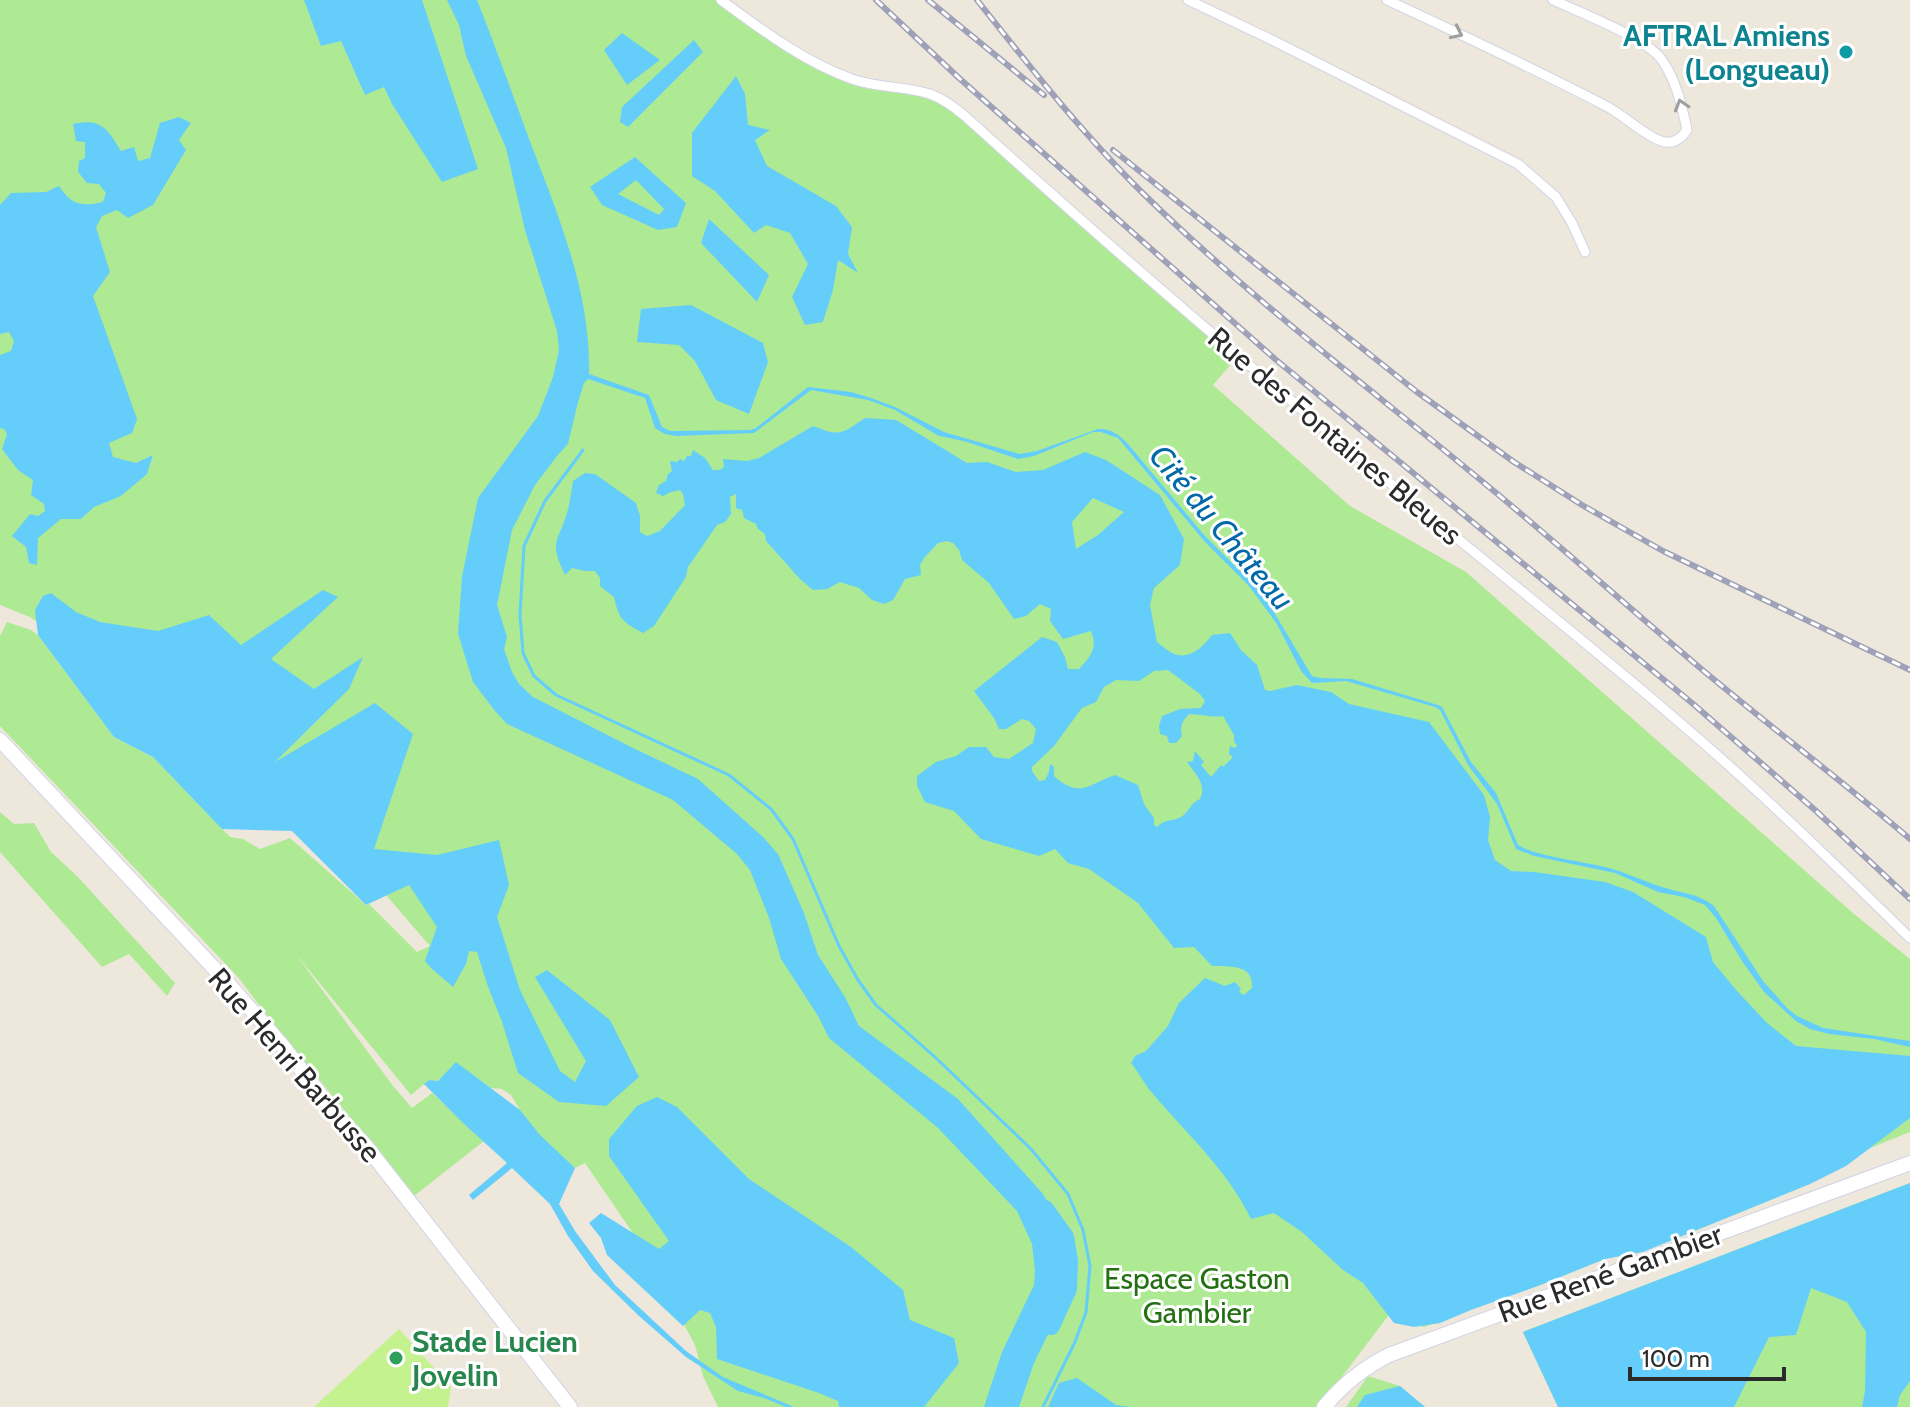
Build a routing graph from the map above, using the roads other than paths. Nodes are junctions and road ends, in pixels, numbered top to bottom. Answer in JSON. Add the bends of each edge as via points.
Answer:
{"nodes":[{"id":1,"x":721,"y":0,"type":"edge"},
{"id":2,"x":1188,"y":0,"type":"edge"},
{"id":3,"x":1387,"y":0,"type":"edge"},
{"id":4,"x":1553,"y":0,"type":"edge"},
{"id":5,"x":1585,"y":252,"type":"dead end"},
{"id":6,"x":0,"y":740,"type":"edge"},
{"id":7,"x":1910,"y":938,"type":"edge"},
{"id":8,"x":1910,"y":1163,"type":"edge"},
{"id":9,"x":570,"y":1407,"type":"edge"},
{"id":10,"x":1324,"y":1407,"type":"edge"}],
"edges":[{"from":1,"to":7,"type":"street","name":"Rue des Fontaines Bleues","via":[[783,45],[840,74],[946,101],[1148,279],[1620,672],[1734,771]]},
{"from":2,"to":5,"type":"street","via":[[1518,164],[1556,197]]},
{"from":3,"to":4,"type":"street","one_way":true,"via":[[1619,112],[1659,141],[1669,143],[1682,136],[1687,130],[1681,102],[1661,58],[1638,40]]},
{"from":6,"to":9,"type":"street","name":"Rue Henri Barbusse","via":[[282,1045]]},
{"from":8,"to":10,"type":"street","name":"Rue René Gambier","via":[[1389,1355],[1361,1370]]}]}
